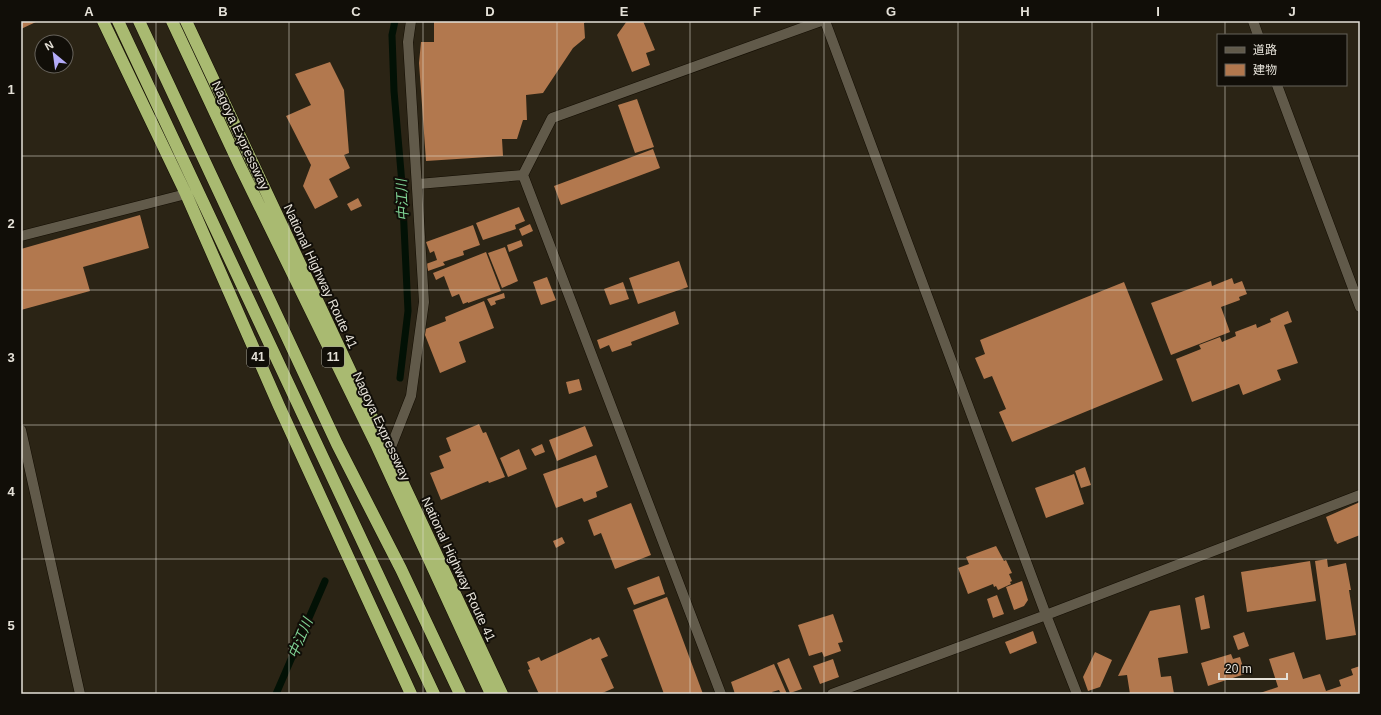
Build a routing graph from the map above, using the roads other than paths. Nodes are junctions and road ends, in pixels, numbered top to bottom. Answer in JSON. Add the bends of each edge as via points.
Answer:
{"nodes":[{"id":1,"x":103,"y":21,"type":"edge"},
{"id":2,"x":118,"y":21,"type":"edge"},
{"id":3,"x":139,"y":21,"type":"edge"},
{"id":4,"x":172,"y":21,"type":"edge"},
{"id":5,"x":177,"y":21,"type":"edge"},
{"id":6,"x":186,"y":21,"type":"edge"},
{"id":7,"x":411,"y":21,"type":"edge"},
{"id":8,"x":821,"y":21,"type":"edge"},
{"id":9,"x":825,"y":21,"type":"edge"},
{"id":10,"x":1253,"y":21,"type":"edge"},
{"id":11,"x":1258,"y":34,"type":"edge"},
{"id":12,"x":1277,"y":86,"type":"edge"},
{"id":13,"x":523,"y":175,"type":"junction"},
{"id":14,"x":418,"y":184,"type":"junction"},
{"id":15,"x":186,"y":194,"type":"junction"},
{"id":16,"x":21,"y":236,"type":"edge"},
{"id":17,"x":1360,"y":307,"type":"edge"},
{"id":18,"x":347,"y":364,"type":"junction"},
{"id":19,"x":21,"y":430,"type":"edge"},
{"id":20,"x":389,"y":452,"type":"junction"},
{"id":21,"x":1360,"y":495,"type":"edge"},
{"id":22,"x":1046,"y":615,"type":"junction"},
{"id":23,"x":80,"y":694,"type":"edge"},
{"id":24,"x":411,"y":694,"type":"edge"},
{"id":25,"x":434,"y":694,"type":"edge"},
{"id":26,"x":460,"y":694,"type":"edge"},
{"id":27,"x":491,"y":694,"type":"edge"},
{"id":28,"x":502,"y":694,"type":"edge"},
{"id":29,"x":721,"y":694,"type":"edge"},
{"id":30,"x":832,"y":694,"type":"edge"},
{"id":31,"x":1077,"y":694,"type":"edge"}],
"edges":[{"from":1,"to":15,"type":"highway","number":"41"},
{"from":2,"to":25,"type":"highway"},
{"from":3,"to":26,"type":"highway","via":[[337,444],[401,569]]},
{"from":4,"to":27,"type":"highway","name":"Nagoya Expressway","number":"11","via":[[375,442]]},
{"from":5,"to":18,"type":"highway","via":[[340,360]]},
{"from":6,"to":18,"type":"highway","name":"National Highway Route 41"},
{"from":7,"to":14,"type":"street","via":[[408,42]]},
{"from":8,"to":13,"type":"street","via":[[552,118]]},
{"from":9,"to":22,"type":"street"},
{"from":10,"to":11,"type":"street"},
{"from":12,"to":17,"type":"street"},
{"from":13,"to":14,"type":"street"},
{"from":13,"to":29,"type":"street"},
{"from":14,"to":20,"type":"street","via":[[424,302],[411,396]]},
{"from":15,"to":16,"type":"street"},
{"from":15,"to":24,"type":"highway","number":"41","via":[[279,406]]},
{"from":18,"to":20,"type":"highway","name":"National Highway Route 41"},
{"from":19,"to":23,"type":"street"},
{"from":20,"to":28,"type":"highway","name":"National Highway Route 41"},
{"from":21,"to":22,"type":"street"},
{"from":22,"to":30,"type":"street"},
{"from":22,"to":31,"type":"street"}]}
